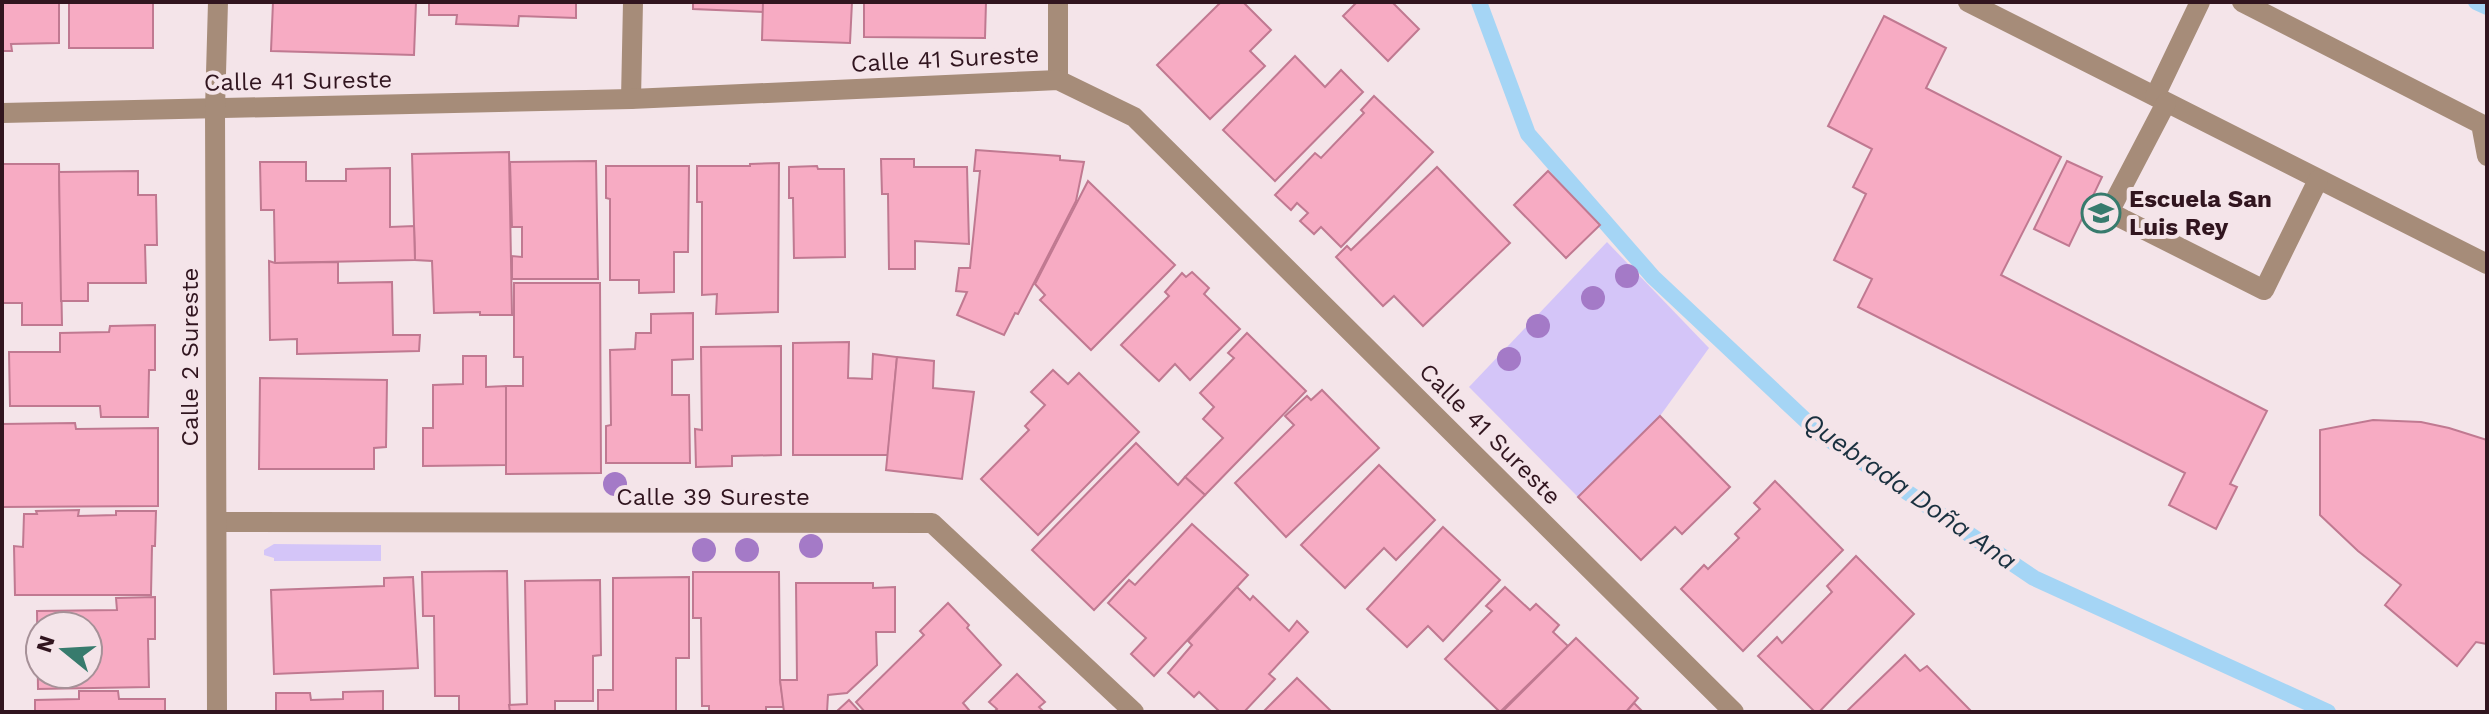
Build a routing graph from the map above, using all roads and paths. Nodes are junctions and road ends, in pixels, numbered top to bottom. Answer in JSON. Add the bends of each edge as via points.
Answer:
{"nodes":[{"id":1,"x":218,"y":2,"type":"edge"},
{"id":2,"x":633,"y":2,"type":"edge"},
{"id":3,"x":1058,"y":2,"type":"edge"},
{"id":4,"x":1968,"y":2,"type":"edge"},
{"id":5,"x":2200,"y":2,"type":"edge"},
{"id":6,"x":2242,"y":2,"type":"edge"},
{"id":7,"x":1058,"y":80,"type":"junction"},
{"id":8,"x":631,"y":99,"type":"junction"},
{"id":9,"x":2160,"y":100,"type":"junction"},
{"id":10,"x":215,"y":109,"type":"junction"},
{"id":11,"x":2,"y":113,"type":"edge"},
{"id":12,"x":2487,"y":156,"type":"edge"},
{"id":13,"x":2318,"y":180,"type":"junction"},
{"id":14,"x":2487,"y":264,"type":"edge"},
{"id":15,"x":217,"y":522,"type":"junction"},
{"id":16,"x":217,"y":712,"type":"edge"},
{"id":17,"x":1134,"y":712,"type":"edge"},
{"id":18,"x":1734,"y":712,"type":"edge"}],
"edges":[{"from":1,"to":10,"type":"street","name":"Calle 2 Sureste"},
{"from":2,"to":8,"type":"street"},
{"from":3,"to":7,"type":"street"},
{"from":4,"to":9,"type":"street"},
{"from":5,"to":9,"type":"street"},
{"from":6,"to":12,"type":"street","via":[[2481,124]]},
{"from":7,"to":8,"type":"street","name":"Calle 41 Sureste"},
{"from":7,"to":18,"type":"street","name":"Calle 41 Sureste","via":[[1134,117]]},
{"from":8,"to":10,"type":"street","name":"Calle 41 Sureste"},
{"from":9,"to":13,"type":"street"},
{"from":9,"to":13,"type":"street","via":[[2109,212],[2264,290]]},
{"from":10,"to":11,"type":"street","name":"Calle 41 Sureste"},
{"from":10,"to":15,"type":"street","name":"Calle 2 Sureste"},
{"from":13,"to":14,"type":"street"},
{"from":15,"to":16,"type":"street","name":"Calle 2 Sureste"},
{"from":15,"to":17,"type":"street","name":"Calle 39 Sureste","via":[[932,523]]}]}
